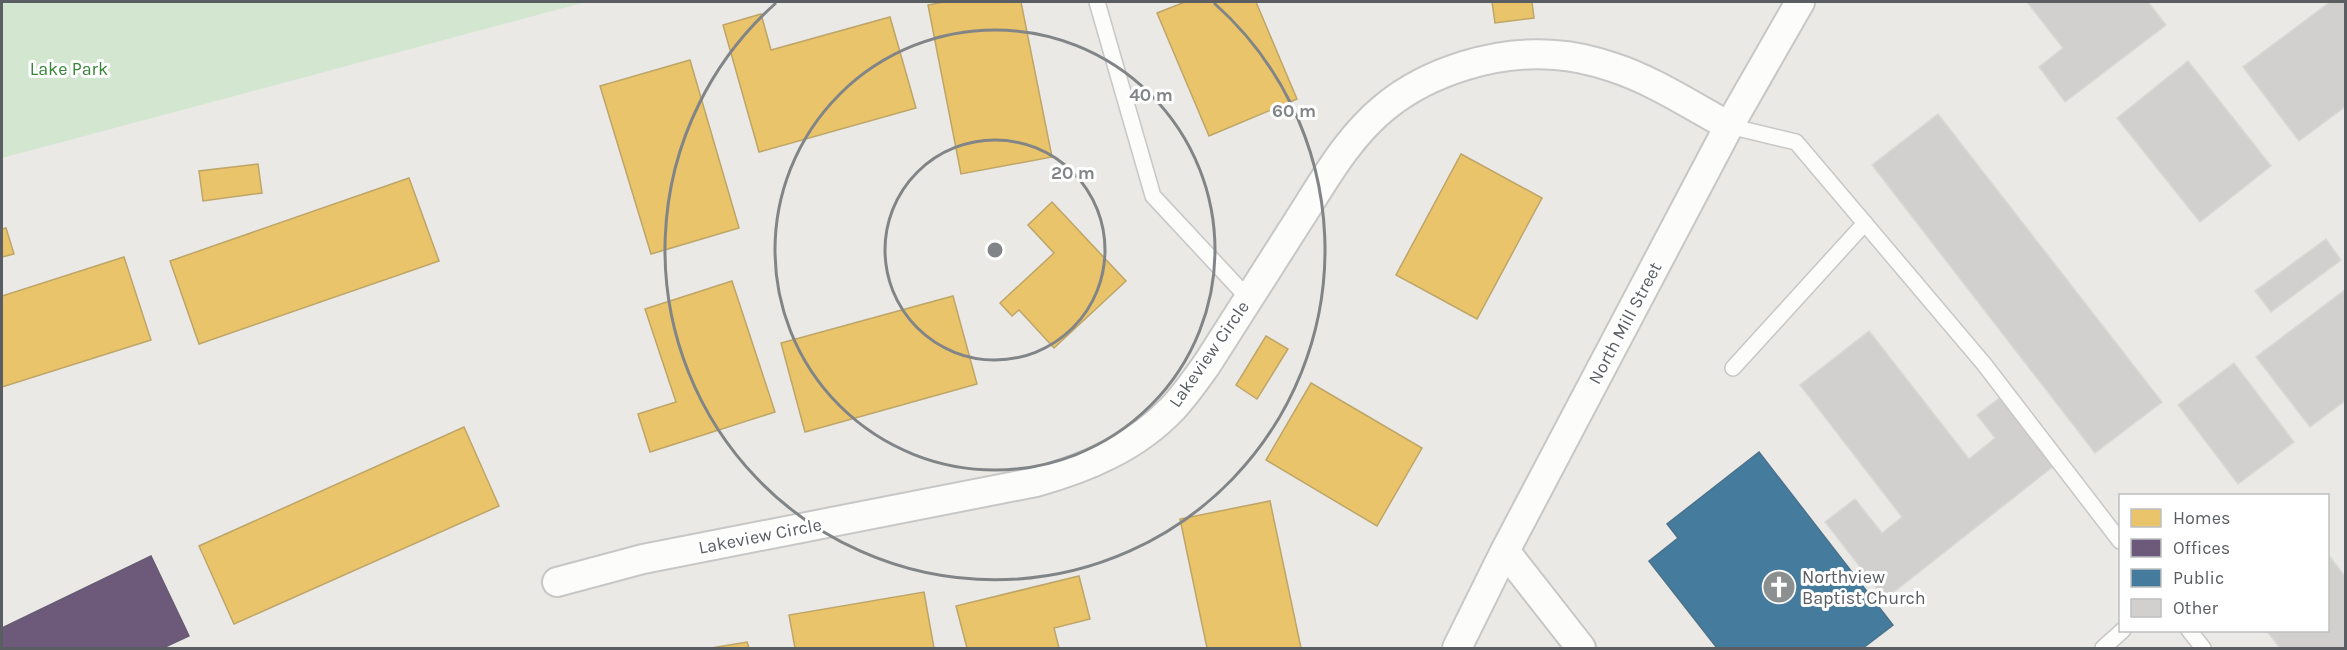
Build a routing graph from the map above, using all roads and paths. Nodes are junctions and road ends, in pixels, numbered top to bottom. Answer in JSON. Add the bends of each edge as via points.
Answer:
{"nodes":[{"id":1,"x":1097,"y":2,"type":"edge"},
{"id":2,"x":1800,"y":2,"type":"edge"},
{"id":3,"x":1729,"y":126,"type":"junction"},
{"id":4,"x":1865,"y":224,"type":"junction"},
{"id":5,"x":1248,"y":298,"type":"junction"},
{"id":6,"x":1733,"y":368,"type":"dead end"},
{"id":7,"x":2119,"y":538,"type":"edge"},
{"id":8,"x":1504,"y":551,"type":"junction"},
{"id":9,"x":557,"y":582,"type":"dead end"},
{"id":10,"x":2121,"y":632,"type":"edge"},
{"id":11,"x":2191,"y":632,"type":"edge"},
{"id":12,"x":1457,"y":648,"type":"edge"},
{"id":13,"x":1581,"y":648,"type":"edge"},
{"id":14,"x":2103,"y":648,"type":"edge"},
{"id":15,"x":2203,"y":648,"type":"edge"}],
"edges":[{"from":1,"to":5,"type":"lane","via":[[1153,196]]},
{"from":2,"to":3,"type":"street","name":"North Mill Street"},
{"from":3,"to":4,"type":"lane","via":[[1796,142]]},
{"from":3,"to":5,"type":"street","name":"Lakeview Circle","via":[[1645,80],[1586,60],[1519,55],[1457,69],[1409,91],[1364,127],[1335,164]]},
{"from":3,"to":8,"type":"street","name":"North Mill Street"},
{"from":4,"to":6,"type":"lane"},
{"from":4,"to":7,"type":"lane","via":[[1984,364]]},
{"from":5,"to":9,"type":"street","name":"Lakeview Circle","via":[[1207,364],[1173,408],[1133,441],[1091,464],[1036,482],[643,559]]},
{"from":8,"to":12,"type":"street","name":"North Mill Street"},
{"from":8,"to":13,"type":"street"},
{"from":10,"to":14,"type":"lane"},
{"from":11,"to":15,"type":"lane"}]}
